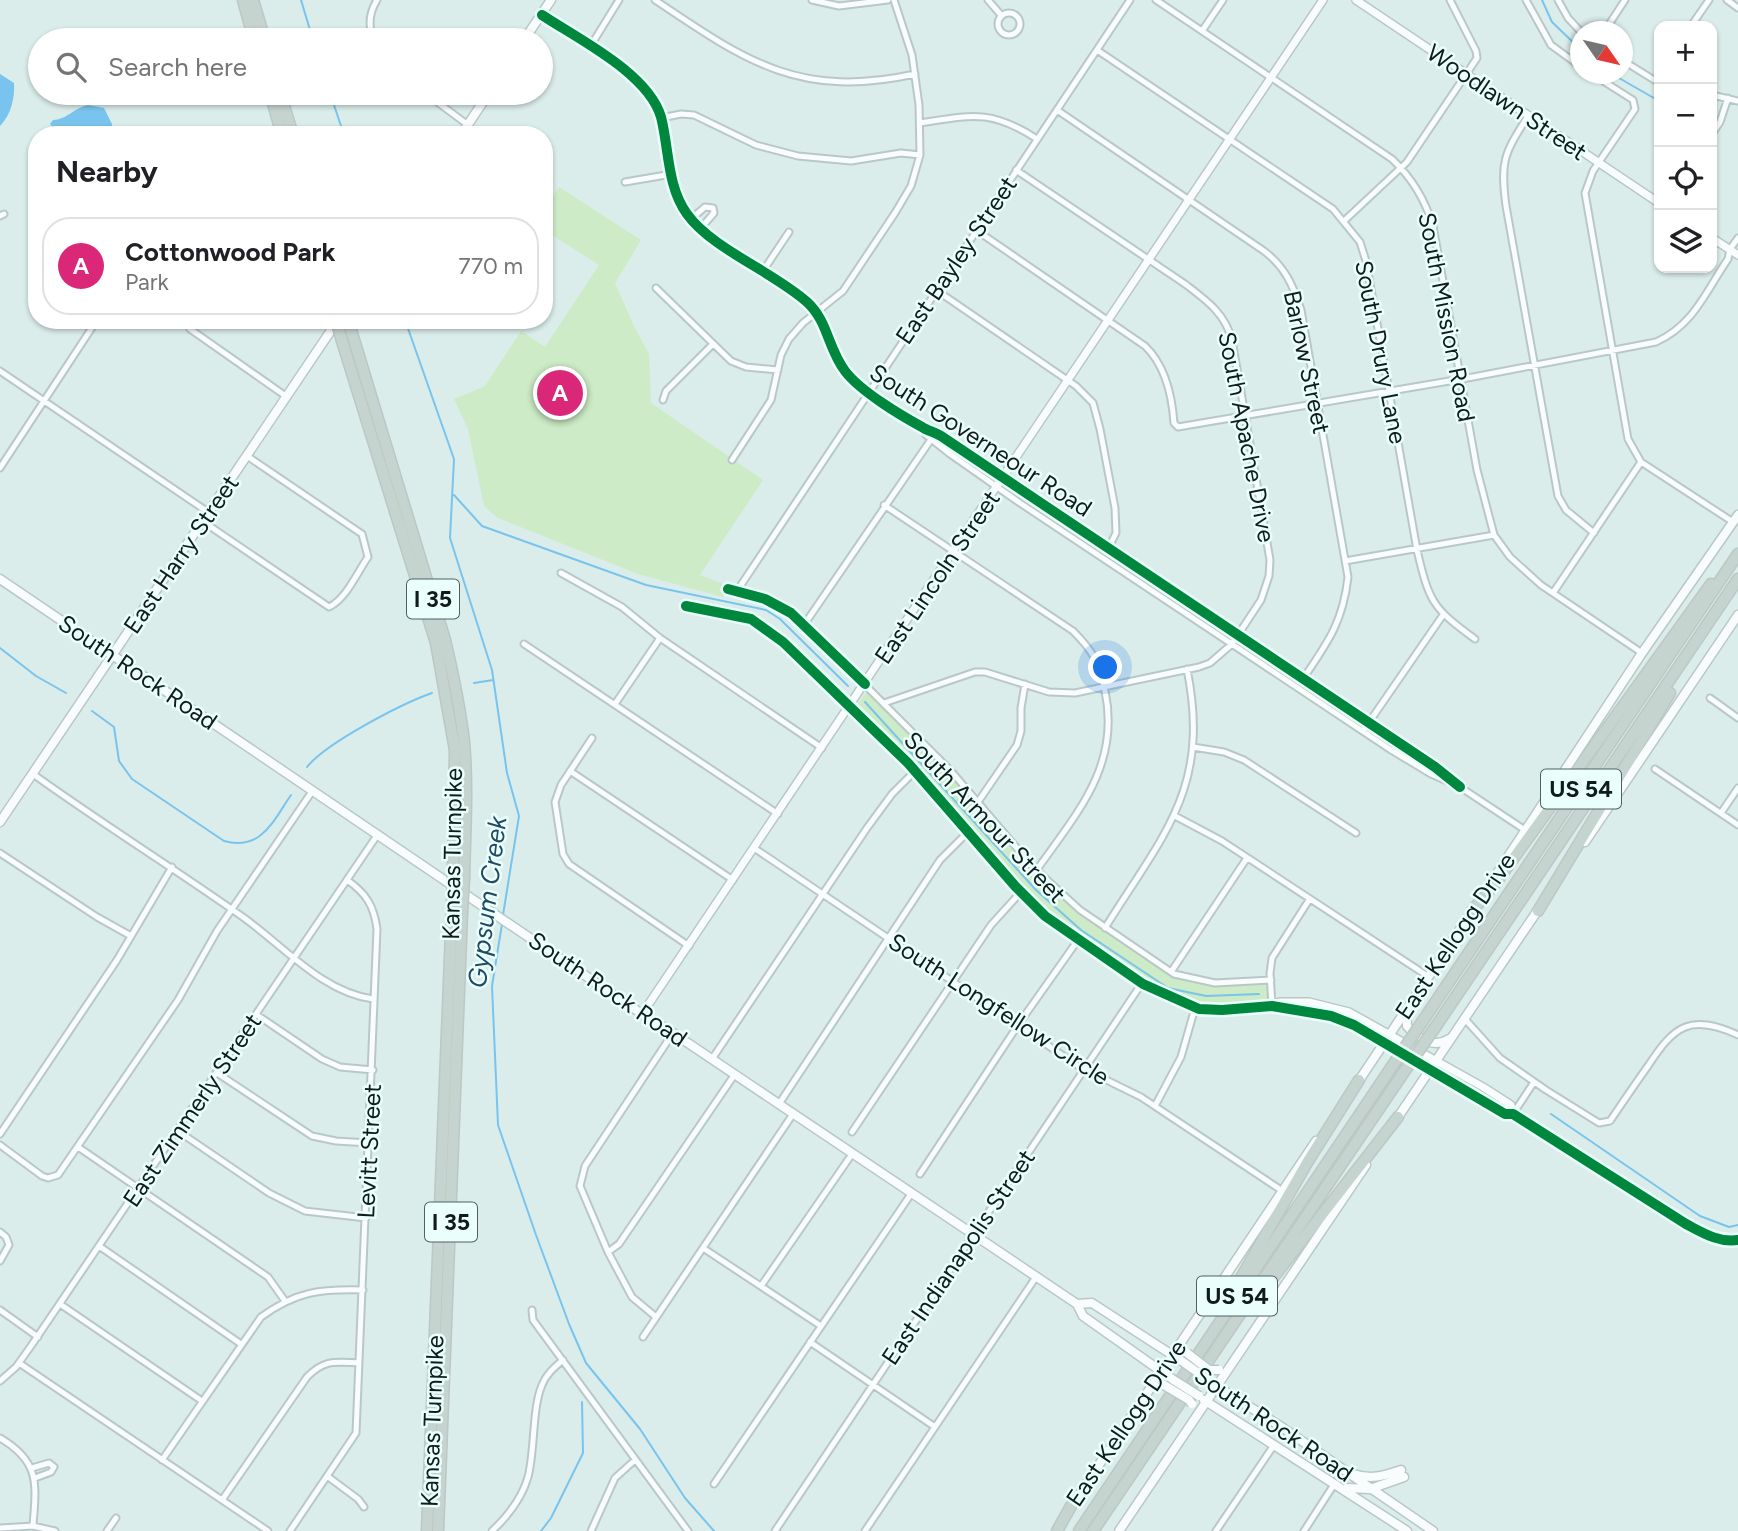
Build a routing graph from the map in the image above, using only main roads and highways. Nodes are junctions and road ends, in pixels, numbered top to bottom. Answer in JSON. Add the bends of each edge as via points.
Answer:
{"nodes":[{"id":1,"x":243,"y":0,"type":"edge"},
{"id":2,"x":253,"y":0,"type":"edge"},
{"id":3,"x":551,"y":0,"type":"edge"},
{"id":4,"x":251,"y":28,"type":"edge"},
{"id":5,"x":261,"y":28,"type":"edge"},
{"id":6,"x":533,"y":28,"type":"edge"},
{"id":7,"x":273,"y":105,"type":"edge"},
{"id":8,"x":284,"y":105,"type":"edge"},
{"id":9,"x":481,"y":105,"type":"edge"},
{"id":10,"x":279,"y":126,"type":"edge"},
{"id":11,"x":290,"y":126,"type":"edge"},
{"id":12,"x":467,"y":126,"type":"edge"},
{"id":13,"x":331,"y":329,"type":"edge"},
{"id":14,"x":339,"y":329,"type":"edge"},
{"id":15,"x":350,"y":329,"type":"edge"},
{"id":16,"x":1735,"y":518,"type":"edge"},
{"id":17,"x":1738,"y":547,"type":"edge"},
{"id":18,"x":1738,"y":554,"type":"edge"},
{"id":19,"x":0,"y":579,"type":"edge"},
{"id":20,"x":1738,"y":580,"type":"edge"},
{"id":21,"x":1738,"y":615,"type":"edge"},
{"id":22,"x":113,"y":654,"type":"junction"},
{"id":23,"x":0,"y":822,"type":"edge"},
{"id":24,"x":457,"y":910,"type":"junction"},
{"id":25,"x":1472,"y":911,"type":"junction"},
{"id":26,"x":1538,"y":911,"type":"junction"},
{"id":27,"x":1407,"y":1009,"type":"junction"},
{"id":28,"x":1451,"y":1038,"type":"junction"},
{"id":29,"x":1359,"y":1080,"type":"junction"},
{"id":30,"x":1398,"y":1117,"type":"junction"},
{"id":31,"x":1077,"y":1304,"type":"junction"},
{"id":32,"x":1184,"y":1336,"type":"junction"},
{"id":33,"x":1199,"y":1352,"type":"junction"},
{"id":34,"x":1171,"y":1354,"type":"junction"},
{"id":35,"x":1209,"y":1360,"type":"junction"},
{"id":36,"x":1233,"y":1363,"type":"junction"},
{"id":37,"x":1160,"y":1371,"type":"junction"},
{"id":38,"x":1213,"y":1383,"type":"junction"},
{"id":39,"x":1148,"y":1390,"type":"junction"},
{"id":40,"x":1207,"y":1401,"type":"junction"},
{"id":41,"x":1193,"y":1421,"type":"junction"},
{"id":42,"x":1344,"y":1471,"type":"junction"},
{"id":43,"x":1393,"y":1482,"type":"junction"},
{"id":44,"x":1338,"y":1485,"type":"junction"},
{"id":45,"x":1370,"y":1489,"type":"junction"},
{"id":46,"x":1071,"y":1506,"type":"joint"},
{"id":47,"x":1398,"y":1508,"type":"junction"},
{"id":48,"x":1393,"y":1527,"type":"edge"},
{"id":49,"x":427,"y":1531,"type":"edge"},
{"id":50,"x":438,"y":1531,"type":"edge"},
{"id":51,"x":1055,"y":1531,"type":"edge"},
{"id":52,"x":1079,"y":1531,"type":"edge"},
{"id":53,"x":1093,"y":1531,"type":"edge"},
{"id":54,"x":1119,"y":1531,"type":"edge"},
{"id":55,"x":1407,"y":1531,"type":"edge"},
{"id":56,"x":1433,"y":1531,"type":"edge"}],
"edges":[{"from":1,"to":4,"type":"highway"},
{"from":2,"to":5,"type":"highway"},
{"from":3,"to":6,"type":"main road"},
{"from":7,"to":10,"type":"highway"},
{"from":8,"to":11,"type":"highway"},
{"from":9,"to":12,"type":"main road"},
{"from":13,"to":22,"type":"main road","name":"East Harry Street"},
{"from":14,"to":24,"type":"highway","name":"Kansas Turnpike","number":"I 35","bridge":true,"via":[[444,682],[455,750],[453,871]]},
{"from":15,"to":24,"type":"highway","name":"Kansas Turnpike","number":"I 35","bridge":true,"via":[[454,677],[464,744],[464,878]]},
{"from":16,"to":25,"type":"main road","name":"East Kellogg Drive"},
{"from":17,"to":25,"type":"highway"},
{"from":18,"to":33,"type":"highway","number":"US 54","bridge":true},
{"from":19,"to":22,"type":"main road","name":"South Rock Road"},
{"from":20,"to":26,"type":"highway"},
{"from":20,"to":35,"type":"highway","number":"US 54","bridge":true},
{"from":21,"to":26,"type":"main road"},
{"from":22,"to":23,"type":"main road","name":"East Harry Street"},
{"from":22,"to":31,"type":"main road","name":"South Rock Road"},
{"from":24,"to":49,"type":"highway","name":"Kansas Turnpike","number":"I 35"},
{"from":24,"to":50,"type":"highway","name":"Kansas Turnpike","number":"I 35"},
{"from":25,"to":27,"type":"main road","name":"East Kellogg Drive"},
{"from":26,"to":28,"type":"main road"},
{"from":27,"to":28,"type":"main road","via":[[1407,1026],[1430,1043]]},
{"from":27,"to":29,"type":"main road","name":"East Kellogg Drive"},
{"from":28,"to":30,"type":"main road"},
{"from":29,"to":32,"type":"main road","name":"East Kellogg Drive"},
{"from":29,"to":33,"type":"highway"},
{"from":30,"to":35,"type":"highway"},
{"from":30,"to":36,"type":"main road"},
{"from":31,"to":34,"type":"main road","name":"South Rock Road","via":[[1092,1303]]},
{"from":31,"to":37,"type":"main road","name":"South Rock Road","via":[[1083,1316]]},
{"from":32,"to":34,"type":"main road","name":"East Kellogg Drive"},
{"from":32,"to":36,"type":"main road","bridge":true,"via":[[1187,1353],[1209,1370]]},
{"from":33,"to":52,"type":"highway","number":"US 54"},
{"from":34,"to":37,"type":"main road","name":"East Kellogg Drive"},
{"from":34,"to":38,"type":"main road","name":"South Rock Road","bridge":true},
{"from":35,"to":53,"type":"highway","number":"US 54"},
{"from":36,"to":38,"type":"main road"},
{"from":37,"to":39,"type":"main road","name":"East Kellogg Drive"},
{"from":37,"to":40,"type":"main road","name":"South Rock Road","bridge":true},
{"from":38,"to":40,"type":"main road"},
{"from":38,"to":42,"type":"main road","name":"South Rock Road"},
{"from":39,"to":41,"type":"main road","bridge":true,"via":[[1164,1385],[1189,1400]]},
{"from":39,"to":46,"type":"main road","name":"East Kellogg Drive"},
{"from":40,"to":41,"type":"main road"},
{"from":40,"to":44,"type":"main road","name":"South Rock Road"},
{"from":41,"to":54,"type":"main road"},
{"from":42,"to":43,"type":"main road","via":[[1372,1478],[1402,1474]]},
{"from":42,"to":45,"type":"main road","name":"South Rock Road"},
{"from":43,"to":45,"type":"main road"},
{"from":43,"to":47,"type":"main road","via":[[1389,1493]]},
{"from":44,"to":45,"type":"main road"},
{"from":44,"to":48,"type":"main road","name":"South Rock Road"},
{"from":45,"to":47,"type":"main road","name":"South Rock Road"},
{"from":46,"to":51,"type":"highway"},
{"from":47,"to":56,"type":"main road","name":"South Rock Road"},
{"from":48,"to":55,"type":"main road","name":"South Rock Road"}]}
